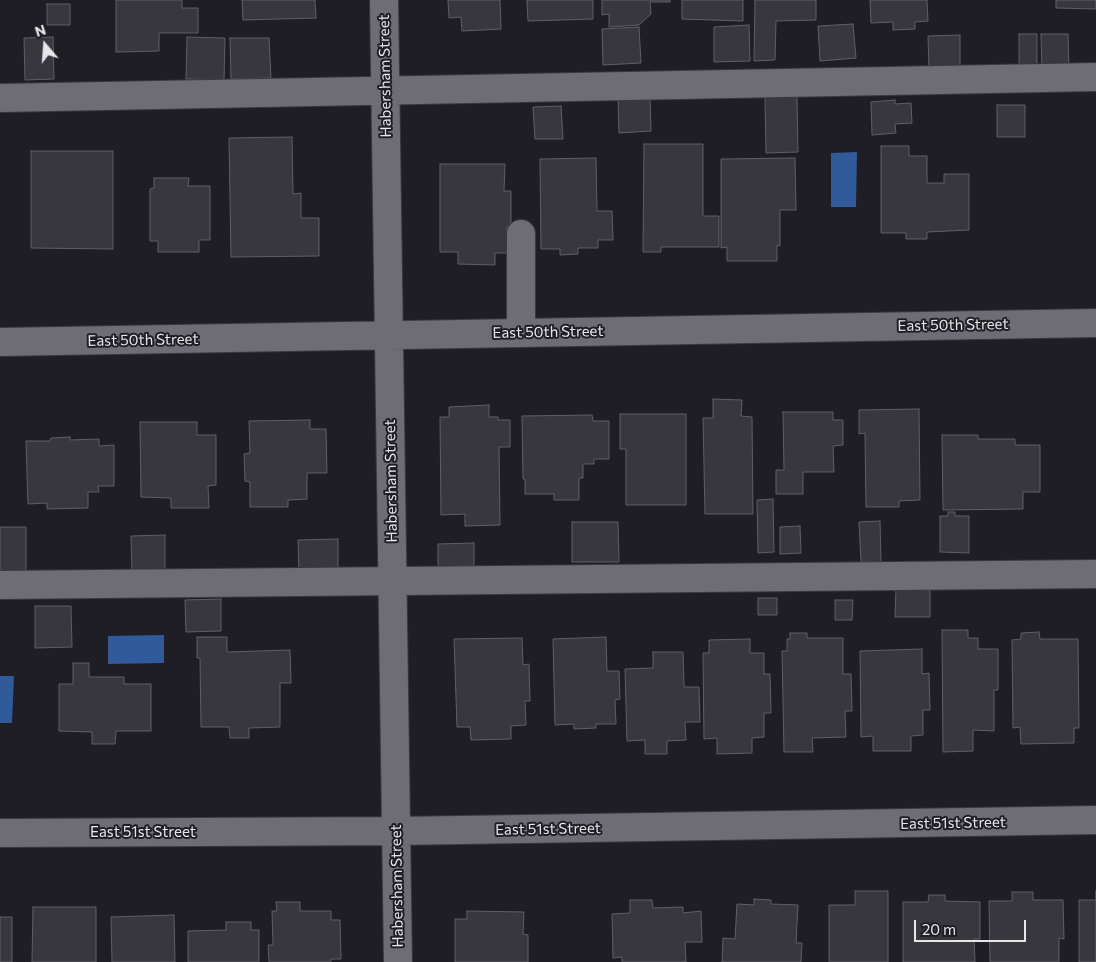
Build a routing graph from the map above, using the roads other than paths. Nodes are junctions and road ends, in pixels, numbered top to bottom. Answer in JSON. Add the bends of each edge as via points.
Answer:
{"nodes":[{"id":1,"x":384,"y":0,"type":"edge"},
{"id":2,"x":1096,"y":77,"type":"edge"},
{"id":3,"x":385,"y":90,"type":"junction"},
{"id":4,"x":0,"y":98,"type":"edge"},
{"id":5,"x":521,"y":234,"type":"dead end"},
{"id":6,"x":1096,"y":322,"type":"edge"},
{"id":7,"x":521,"y":333,"type":"junction"},
{"id":8,"x":389,"y":335,"type":"junction"},
{"id":9,"x":0,"y":342,"type":"edge"},
{"id":10,"x":1096,"y":574,"type":"edge"},
{"id":11,"x":392,"y":582,"type":"junction"},
{"id":12,"x":0,"y":586,"type":"edge"},
{"id":13,"x":1096,"y":820,"type":"edge"},
{"id":14,"x":396,"y":831,"type":"junction"},
{"id":15,"x":0,"y":833,"type":"edge"},
{"id":16,"x":398,"y":962,"type":"edge"}],
"edges":[{"from":1,"to":3,"type":"street","name":"Habersham Street"},
{"from":2,"to":3,"type":"street"},
{"from":3,"to":4,"type":"street"},
{"from":3,"to":8,"type":"street","name":"Habersham Street"},
{"from":5,"to":7,"type":"street"},
{"from":6,"to":7,"type":"street","name":"East 50th Street"},
{"from":7,"to":8,"type":"street","name":"East 50th Street"},
{"from":8,"to":9,"type":"street","name":"East 50th Street"},
{"from":8,"to":11,"type":"street","name":"Habersham Street"},
{"from":10,"to":11,"type":"street"},
{"from":11,"to":12,"type":"street"},
{"from":11,"to":14,"type":"street","name":"Habersham Street"},
{"from":13,"to":14,"type":"street","name":"East 51st Street"},
{"from":14,"to":15,"type":"street","name":"East 51st Street"},
{"from":14,"to":16,"type":"street","name":"Habersham Street"}]}
